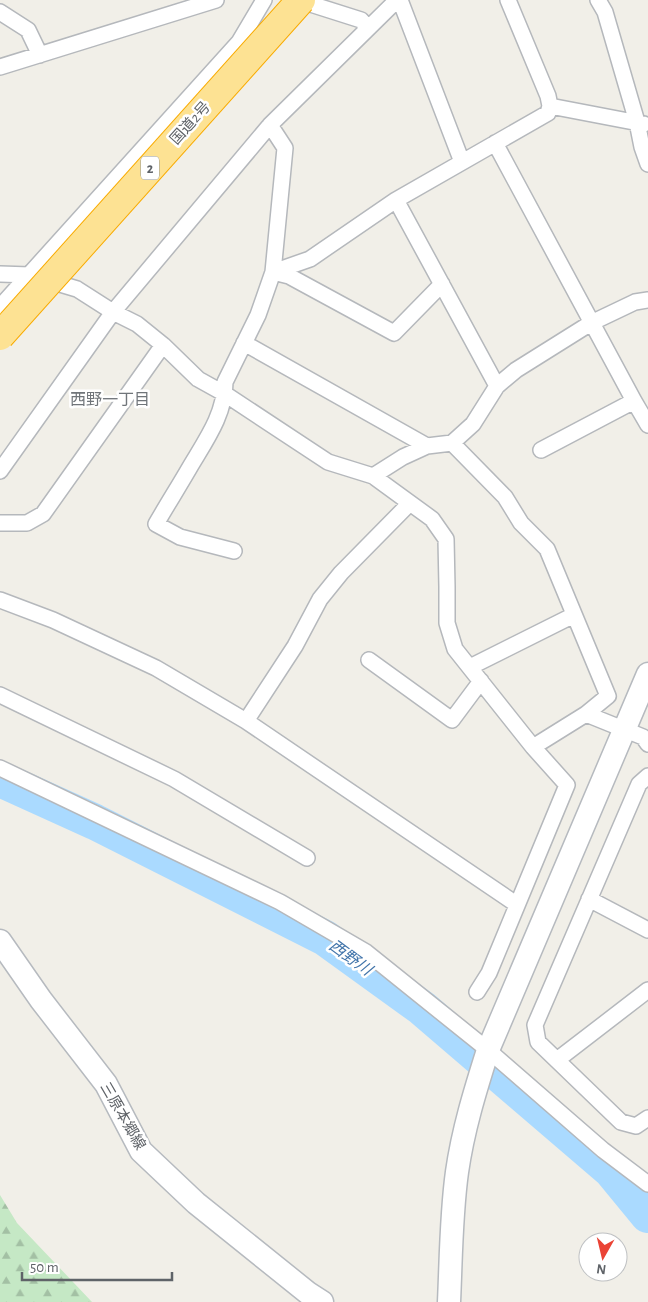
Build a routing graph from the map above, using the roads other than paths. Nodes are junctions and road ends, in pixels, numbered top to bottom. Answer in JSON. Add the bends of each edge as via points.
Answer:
{"nodes":[{"id":1,"x":216,"y":0,"type":"edge"},
{"id":2,"x":264,"y":0,"type":"edge"},
{"id":3,"x":299,"y":0,"type":"edge"},
{"id":4,"x":398,"y":0,"type":"edge"},
{"id":5,"x":508,"y":0,"type":"edge"},
{"id":6,"x":598,"y":0,"type":"edge"},
{"id":7,"x":0,"y":12,"type":"edge"},
{"id":8,"x":368,"y":28,"type":"junction"},
{"id":9,"x":40,"y":55,"type":"junction"},
{"id":10,"x":0,"y":67,"type":"edge"},
{"id":11,"x":550,"y":106,"type":"junction"},
{"id":12,"x":642,"y":123,"type":"edge"},
{"id":13,"x":270,"y":125,"type":"junction"},
{"id":14,"x":495,"y":143,"type":"junction"},
{"id":15,"x":462,"y":162,"type":"junction"},
{"id":16,"x":648,"y":164,"type":"edge"},
{"id":17,"x":396,"y":200,"type":"junction"},
{"id":18,"x":289,"y":271,"type":"junction"},
{"id":19,"x":273,"y":272,"type":"junction"},
{"id":20,"x":0,"y":274,"type":"edge"},
{"id":21,"x":30,"y":276,"type":"junction"},
{"id":22,"x":442,"y":284,"type":"junction"},
{"id":23,"x":648,"y":300,"type":"edge"},
{"id":24,"x":0,"y":307,"type":"edge"},
{"id":25,"x":113,"y":312,"type":"junction"},
{"id":26,"x":591,"y":322,"type":"junction"},
{"id":27,"x":0,"y":336,"type":"edge"},
{"id":28,"x":244,"y":343,"type":"junction"},
{"id":29,"x":163,"y":344,"type":"junction"},
{"id":30,"x":497,"y":386,"type":"junction"},
{"id":31,"x":225,"y":394,"type":"junction"},
{"id":32,"x":634,"y":401,"type":"junction"},
{"id":33,"x":648,"y":425,"type":"edge"},
{"id":34,"x":452,"y":443,"type":"junction"},
{"id":35,"x":428,"y":446,"type":"junction"},
{"id":36,"x":541,"y":450,"type":"dead end"},
{"id":37,"x":0,"y":472,"type":"edge"},
{"id":38,"x":373,"y":476,"type":"junction"},
{"id":39,"x":410,"y":503,"type":"junction"},
{"id":40,"x":0,"y":523,"type":"edge"},
{"id":41,"x":234,"y":551,"type":"dead end"},
{"id":42,"x":0,"y":600,"type":"edge"},
{"id":43,"x":574,"y":615,"type":"junction"},
{"id":44,"x":369,"y":660,"type":"dead end"},
{"id":45,"x":470,"y":667,"type":"junction"},
{"id":46,"x":648,"y":674,"type":"edge"},
{"id":47,"x":481,"y":681,"type":"junction"},
{"id":48,"x":0,"y":695,"type":"edge"},
{"id":49,"x":586,"y":714,"type":"junction"},
{"id":50,"x":246,"y":721,"type":"junction"},
{"id":51,"x":624,"y":731,"type":"junction"},
{"id":52,"x":648,"y":744,"type":"edge"},
{"id":53,"x":533,"y":747,"type":"junction"},
{"id":54,"x":0,"y":768,"type":"edge"},
{"id":55,"x":648,"y":776,"type":"edge"},
{"id":56,"x":307,"y":858,"type":"dead end"},
{"id":57,"x":589,"y":899,"type":"junction"},
{"id":58,"x":516,"y":904,"type":"junction"},
{"id":59,"x":648,"y":930,"type":"edge"},
{"id":60,"x":0,"y":941,"type":"edge"},
{"id":61,"x":648,"y":990,"type":"edge"},
{"id":62,"x":477,"y":992,"type":"dead end"},
{"id":63,"x":488,"y":1050,"type":"junction"},
{"id":64,"x":557,"y":1060,"type":"junction"},
{"id":65,"x":648,"y":1118,"type":"edge"},
{"id":66,"x":648,"y":1184,"type":"edge"},
{"id":67,"x":312,"y":1299,"type":"edge"},
{"id":68,"x":449,"y":1302,"type":"edge"}],
"edges":[{"from":1,"to":9,"type":"street"},
{"from":2,"to":21,"type":"street","via":[[239,42]]},
{"from":3,"to":8,"type":"street","via":[[361,20]]},
{"from":3,"to":27,"type":"highway","name":"国道2号","number":"2","bridge":true},
{"from":4,"to":8,"type":"street"},
{"from":4,"to":15,"type":"street"},
{"from":5,"to":11,"type":"street"},
{"from":6,"to":12,"type":"street","via":[[605,12]]},
{"from":7,"to":9,"type":"street","via":[[28,30]]},
{"from":8,"to":13,"type":"street"},
{"from":9,"to":10,"type":"street"},
{"from":11,"to":12,"type":"street"},
{"from":11,"to":14,"type":"street","via":[[548,113]]},
{"from":12,"to":16,"type":"street","via":[[642,147]]},
{"from":13,"to":19,"type":"street","via":[[285,148]]},
{"from":13,"to":25,"type":"street"},
{"from":14,"to":15,"type":"street"},
{"from":14,"to":26,"type":"street"},
{"from":15,"to":17,"type":"street"},
{"from":17,"to":18,"type":"street"},
{"from":17,"to":22,"type":"street"},
{"from":18,"to":19,"type":"street"},
{"from":18,"to":22,"type":"street","via":[[394,333]]},
{"from":19,"to":28,"type":"street"},
{"from":20,"to":21,"type":"street"},
{"from":21,"to":24,"type":"street"},
{"from":21,"to":25,"type":"street","via":[[77,288]]},
{"from":22,"to":30,"type":"street"},
{"from":23,"to":26,"type":"street","via":[[635,302]]},
{"from":25,"to":29,"type":"street","via":[[138,324]]},
{"from":25,"to":37,"type":"street"},
{"from":26,"to":30,"type":"street","via":[[516,370]]},
{"from":26,"to":32,"type":"street"},
{"from":28,"to":31,"type":"street","via":[[225,382]]},
{"from":28,"to":35,"type":"street"},
{"from":29,"to":31,"type":"street","via":[[198,380]]},
{"from":29,"to":40,"type":"street","via":[[43,514],[27,523]]},
{"from":30,"to":34,"type":"street","via":[[473,424]]},
{"from":31,"to":38,"type":"street","via":[[328,462]]},
{"from":31,"to":41,"type":"street","via":[[219,416],[206,442],[156,524],[180,537]]},
{"from":32,"to":33,"type":"street"},
{"from":32,"to":36,"type":"street"},
{"from":34,"to":35,"type":"street"},
{"from":34,"to":43,"type":"street","via":[[505,497],[521,524],[547,549]]},
{"from":35,"to":38,"type":"street"},
{"from":38,"to":39,"type":"street"},
{"from":39,"to":45,"type":"street","via":[[432,519],[446,539],[446,623],[456,649]]},
{"from":39,"to":50,"type":"street","via":[[320,599],[295,646]]},
{"from":42,"to":50,"type":"street","via":[[53,620],[156,668]]},
{"from":43,"to":45,"type":"street"},
{"from":43,"to":49,"type":"street","via":[[608,696]]},
{"from":44,"to":47,"type":"street","via":[[452,720]]},
{"from":45,"to":47,"type":"street"},
{"from":46,"to":51,"type":"street"},
{"from":47,"to":53,"type":"street"},
{"from":48,"to":56,"type":"street","via":[[174,779]]},
{"from":49,"to":51,"type":"street"},
{"from":49,"to":53,"type":"street"},
{"from":50,"to":58,"type":"street"},
{"from":51,"to":52,"type":"street","via":[[643,737]]},
{"from":51,"to":63,"type":"street"},
{"from":53,"to":58,"type":"street","via":[[567,785]]},
{"from":54,"to":63,"type":"street","via":[[280,902],[366,952]]},
{"from":55,"to":57,"type":"street","via":[[639,784]]},
{"from":57,"to":59,"type":"street"},
{"from":57,"to":64,"type":"street","via":[[535,1025],[538,1042]]},
{"from":58,"to":62,"type":"street","via":[[489,973]]},
{"from":60,"to":67,"type":"street","name":"三原本郷線","via":[[106,1084],[141,1151],[196,1203]]},
{"from":61,"to":64,"type":"street"},
{"from":63,"to":66,"type":"street","via":[[603,1150]]},
{"from":63,"to":68,"type":"street","via":[[467,1117],[456,1180]]},
{"from":64,"to":65,"type":"street","via":[[621,1122],[636,1126]]}]}
